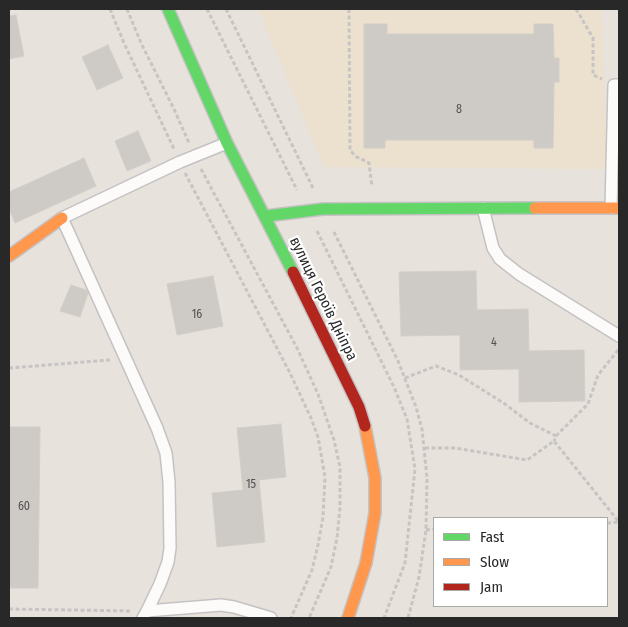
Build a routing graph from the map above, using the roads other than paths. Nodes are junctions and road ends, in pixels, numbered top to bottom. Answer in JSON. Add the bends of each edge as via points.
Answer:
{"nodes":[{"id":1,"x":168,"y":9,"type":"edge"},
{"id":2,"x":616,"y":85,"type":"edge"},
{"id":3,"x":228,"y":143,"type":"junction"},
{"id":4,"x":483,"y":208,"type":"junction"},
{"id":5,"x":615,"y":208,"type":"edge"},
{"id":6,"x":266,"y":216,"type":"junction"},
{"id":7,"x":62,"y":218,"type":"junction"},
{"id":8,"x":9,"y":256,"type":"edge"},
{"id":9,"x":619,"y":336,"type":"edge"},
{"id":10,"x":145,"y":614,"type":"edge"},
{"id":11,"x":271,"y":618,"type":"edge"},
{"id":12,"x":348,"y":618,"type":"edge"}],
"edges":[{"from":1,"to":3,"type":"street","name":"вулиця Героїв Дніпра"},
{"from":2,"to":5,"type":"lane"},
{"from":3,"to":6,"type":"street","name":"вулиця Героїв Дніпра"},
{"from":3,"to":7,"type":"lane"},
{"from":4,"to":5,"type":"street"},
{"from":4,"to":6,"type":"street","via":[[323,209]]},
{"from":4,"to":9,"type":"lane","via":[[493,248],[504,264]]},
{"from":6,"to":12,"type":"street","name":"вулиця Героїв Дніпра","via":[[359,408],[373,465],[374,526]]},
{"from":7,"to":8,"type":"street"},
{"from":7,"to":10,"type":"lane","via":[[163,442],[168,466],[170,548],[160,584]]},
{"from":10,"to":11,"type":"lane","via":[[221,605]]}]}
